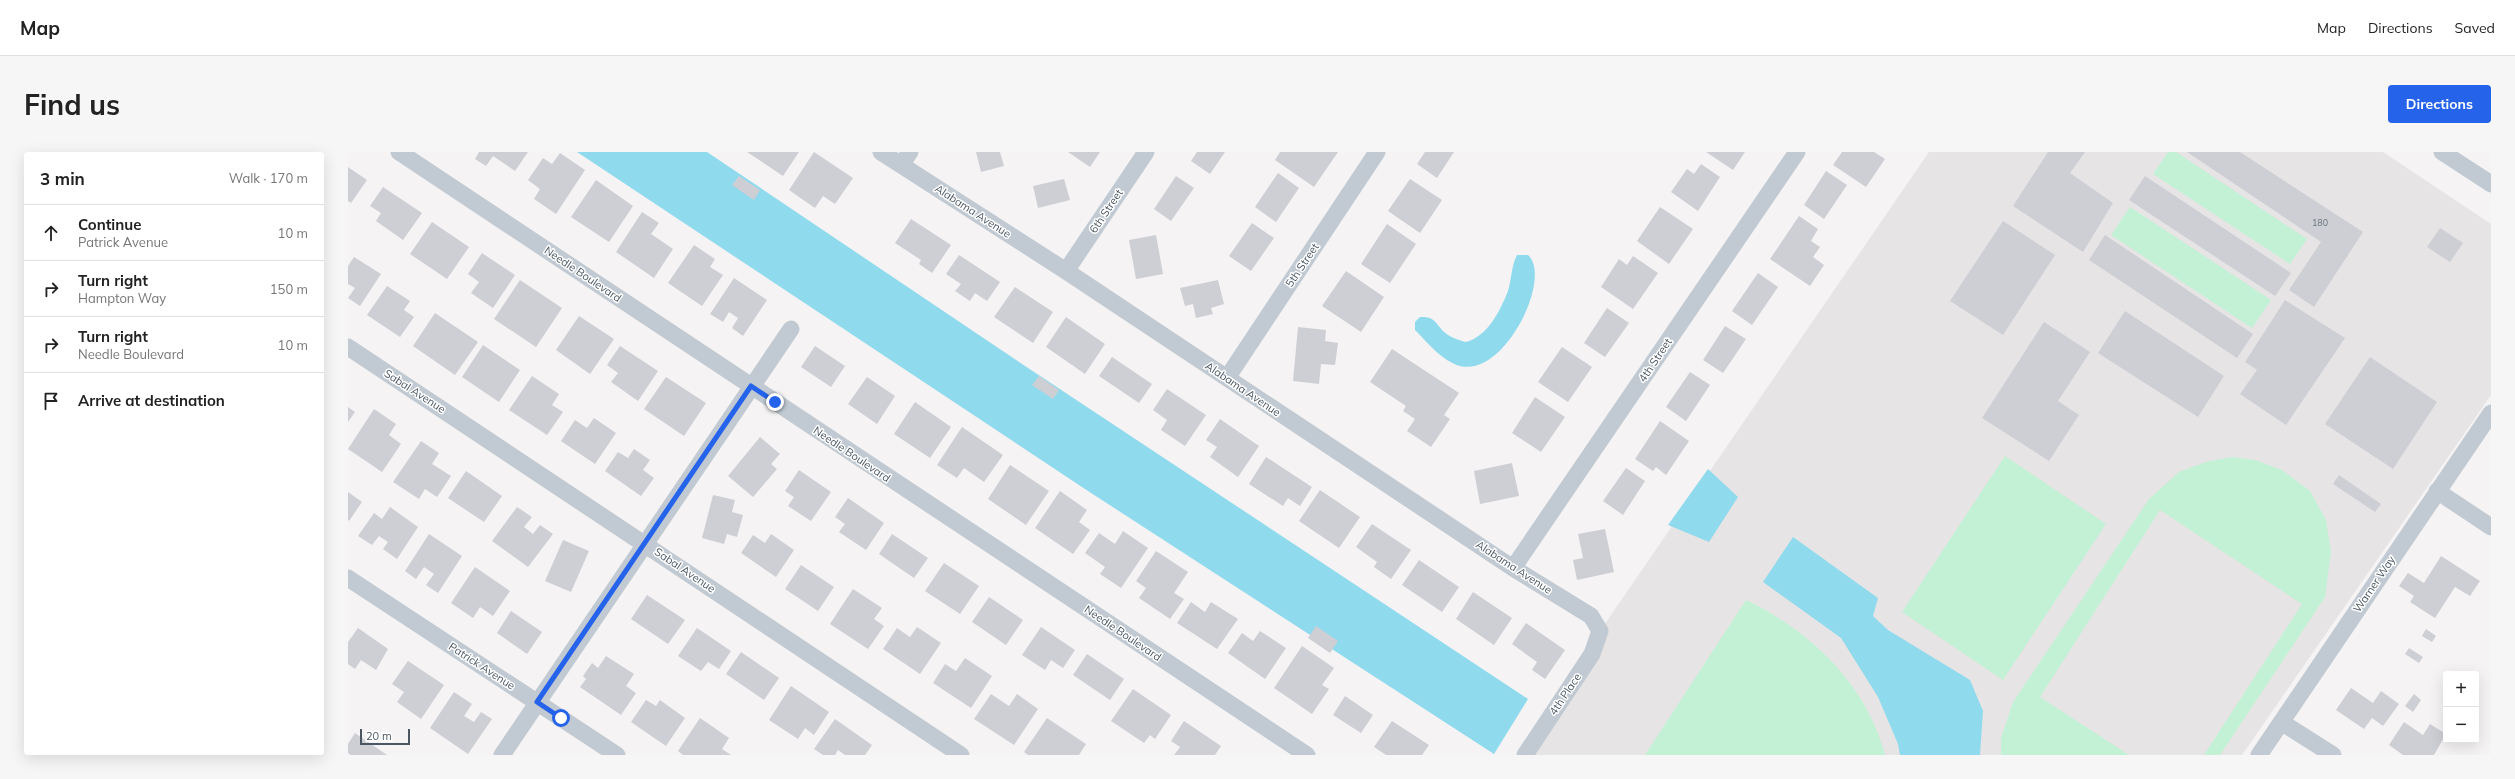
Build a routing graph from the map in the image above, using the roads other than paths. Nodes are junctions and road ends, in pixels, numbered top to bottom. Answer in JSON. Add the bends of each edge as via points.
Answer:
{"nodes":[{"id":1,"x":399,"y":152,"type":"edge"},
{"id":2,"x":881,"y":152,"type":"edge"},
{"id":3,"x":1146,"y":152,"type":"edge"},
{"id":4,"x":1377,"y":152,"type":"edge"},
{"id":5,"x":1797,"y":152,"type":"edge"},
{"id":6,"x":2442,"y":152,"type":"edge"},
{"id":7,"x":906,"y":159,"type":"edge"},
{"id":8,"x":2491,"y":184,"type":"edge"},
{"id":9,"x":1066,"y":271,"type":"junction"},
{"id":10,"x":791,"y":329,"type":"dead end"},
{"id":11,"x":348,"y":347,"type":"edge"},
{"id":12,"x":1227,"y":378,"type":"junction"},
{"id":13,"x":751,"y":386,"type":"junction"},
{"id":14,"x":2491,"y":413,"type":"edge"},
{"id":15,"x":2437,"y":491,"type":"junction"},
{"id":16,"x":2491,"y":527,"type":"edge"},
{"id":17,"x":645,"y":544,"type":"junction"},
{"id":18,"x":1512,"y":568,"type":"junction"},
{"id":19,"x":348,"y":578,"type":"edge"},
{"id":20,"x":1600,"y":631,"type":"joint"},
{"id":21,"x":537,"y":702,"type":"junction"},
{"id":22,"x":2281,"y":722,"type":"junction"},
{"id":23,"x":502,"y":755,"type":"edge"},
{"id":24,"x":617,"y":755,"type":"edge"},
{"id":25,"x":961,"y":755,"type":"edge"},
{"id":26,"x":1307,"y":755,"type":"edge"},
{"id":27,"x":1524,"y":755,"type":"edge"},
{"id":28,"x":2259,"y":755,"type":"edge"},
{"id":29,"x":2332,"y":755,"type":"edge"}],
"edges":[{"from":1,"to":13,"type":"street","name":"Needle Boulevard"},
{"from":2,"to":7,"type":"street","name":"Alabama Avenue"},
{"from":3,"to":9,"type":"street","name":"6th Street"},
{"from":4,"to":12,"type":"street","name":"5th Street"},
{"from":5,"to":18,"type":"street","name":"4th Street"},
{"from":6,"to":8,"type":"street"},
{"from":7,"to":9,"type":"street","name":"Alabama Avenue"},
{"from":9,"to":12,"type":"street","name":"Alabama Avenue"},
{"from":10,"to":13,"type":"street"},
{"from":11,"to":17,"type":"street","name":"Sabal Avenue"},
{"from":12,"to":18,"type":"street","name":"Alabama Avenue"},
{"from":13,"to":17,"type":"street"},
{"from":13,"to":26,"type":"street","name":"Needle Boulevard"},
{"from":14,"to":15,"type":"street","name":"Warner Way"},
{"from":15,"to":16,"type":"street"},
{"from":15,"to":22,"type":"street","name":"Warner Way"},
{"from":17,"to":21,"type":"street"},
{"from":17,"to":25,"type":"street","name":"Sabal Avenue"},
{"from":18,"to":20,"type":"street","name":"Alabama Avenue","via":[[1591,616]]},
{"from":19,"to":21,"type":"street","name":"Patrick Avenue"},
{"from":20,"to":27,"type":"street","name":"4th Place","via":[[1592,654]]},
{"from":21,"to":23,"type":"street"},
{"from":21,"to":24,"type":"street","name":"Patrick Avenue"},
{"from":22,"to":28,"type":"street","name":"Warner Way"},
{"from":22,"to":29,"type":"street"}]}
